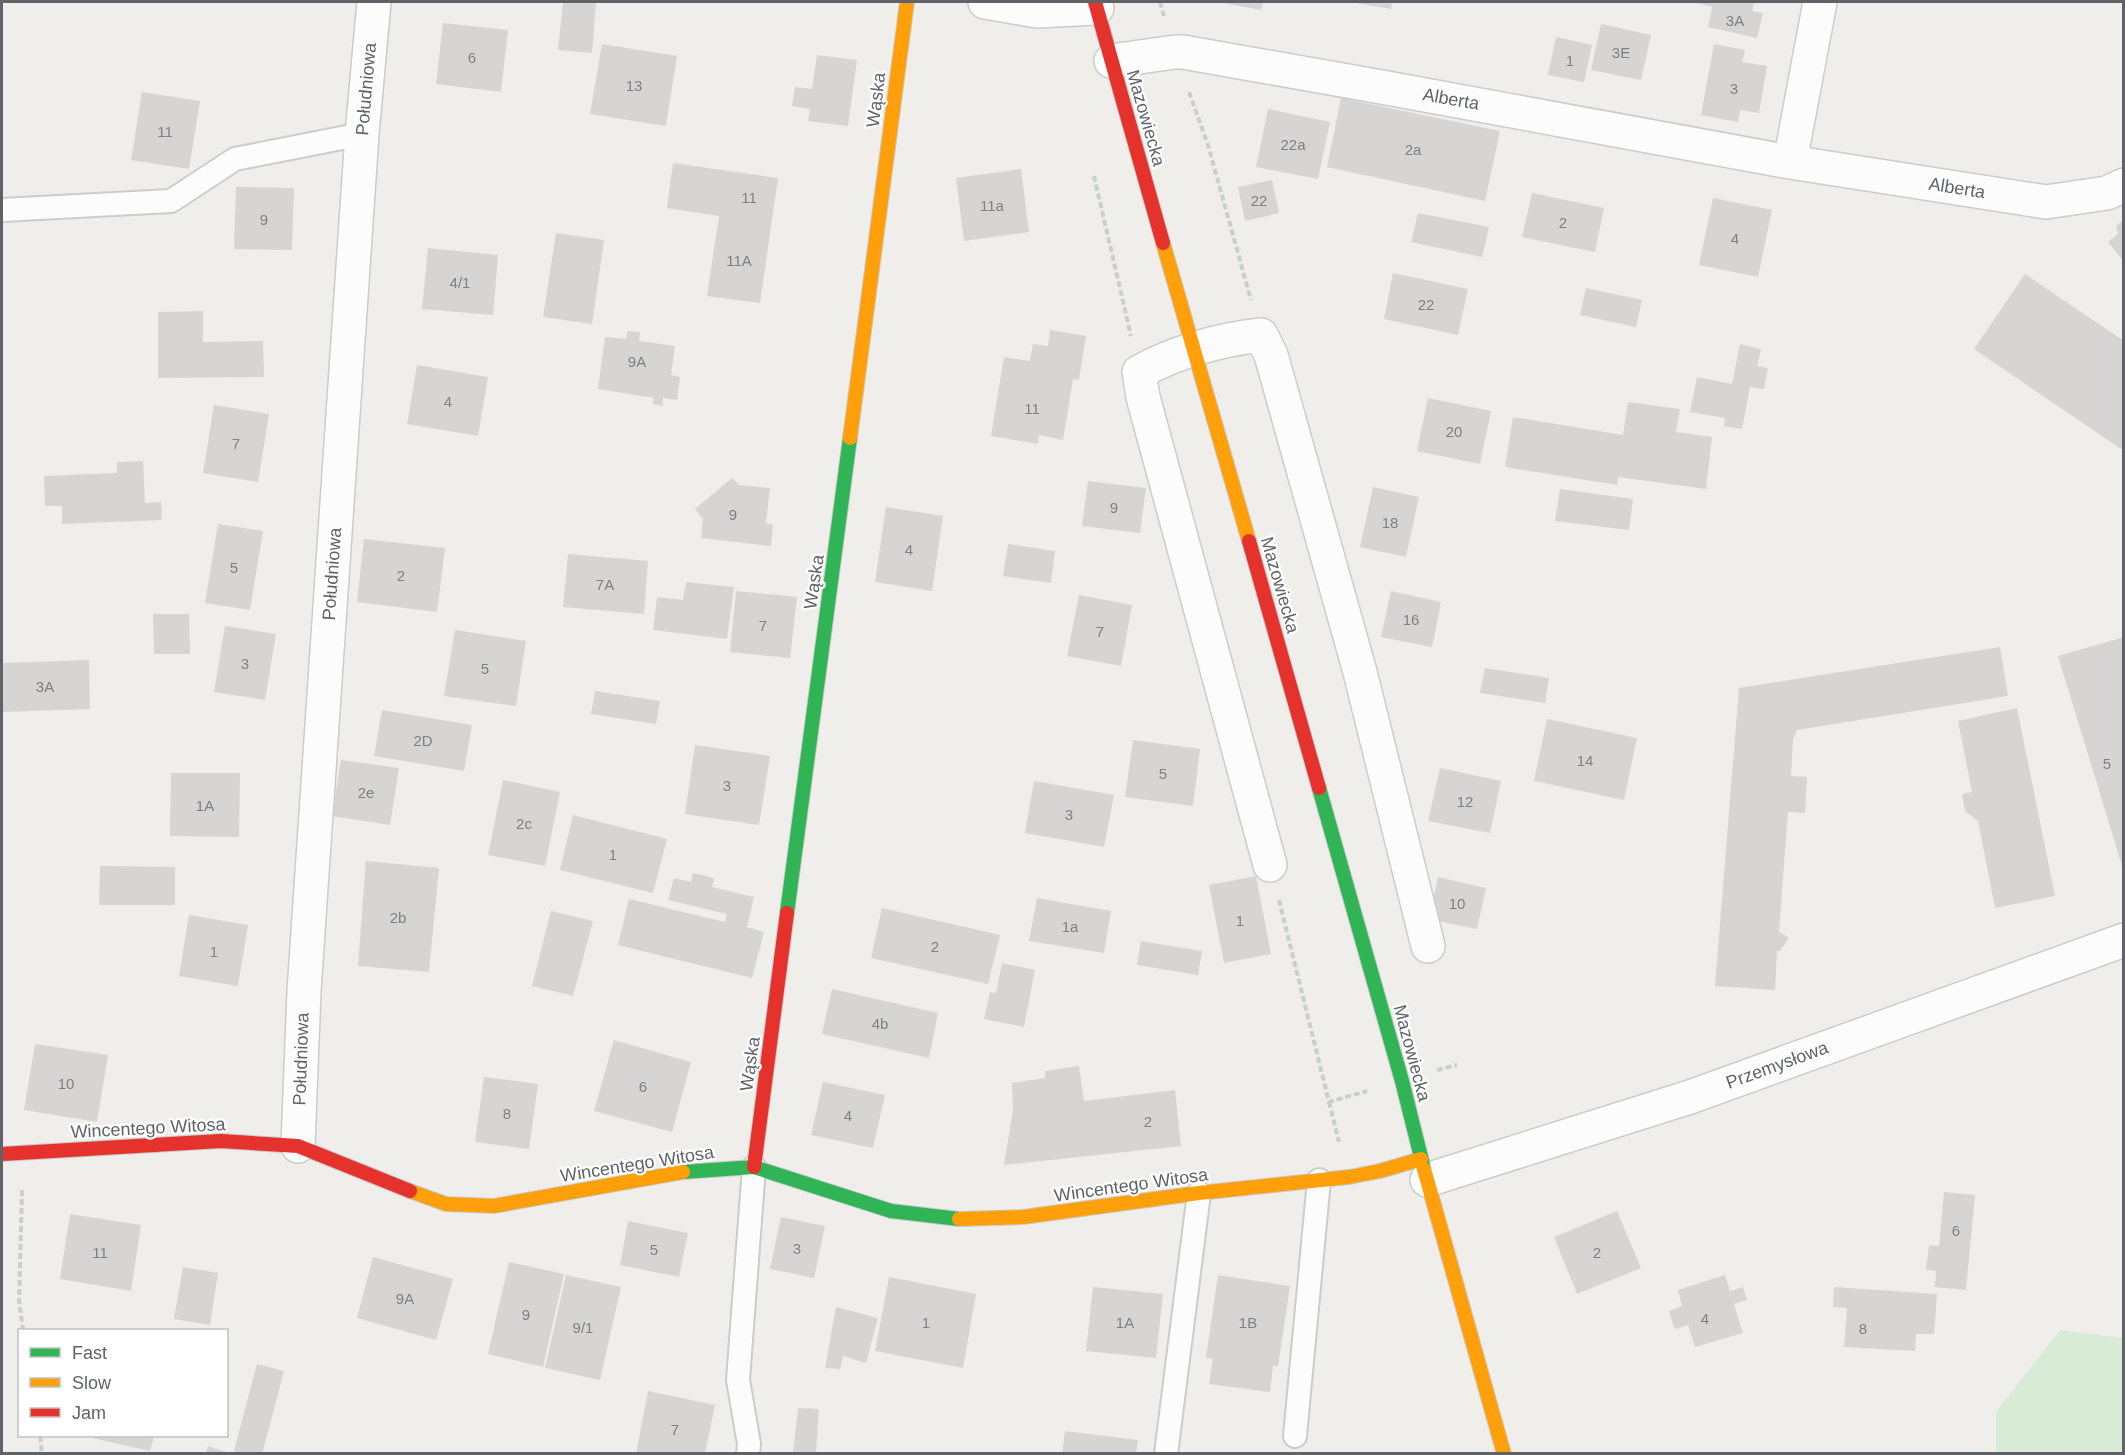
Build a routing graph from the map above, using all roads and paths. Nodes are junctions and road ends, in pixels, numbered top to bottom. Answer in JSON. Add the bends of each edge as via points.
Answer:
{"nodes":[{"id":1,"x":374,"y":2,"type":"edge"},
{"id":2,"x":907,"y":2,"type":"edge"},
{"id":3,"x":985,"y":2,"type":"edge"},
{"id":4,"x":1160,"y":2,"type":"edge"},
{"id":5,"x":1820,"y":2,"type":"edge"},
{"id":6,"x":1096,"y":5,"type":"edge"},
{"id":7,"x":1175,"y":52,"type":"junction"},
{"id":8,"x":1112,"y":61,"type":"junction"},
{"id":9,"x":362,"y":134,"type":"junction"},
{"id":10,"x":1790,"y":162,"type":"junction"},
{"id":11,"x":1094,"y":176,"type":"dead end"},
{"id":12,"x":2124,"y":185,"type":"edge"},
{"id":13,"x":2,"y":210,"type":"edge"},
{"id":14,"x":1261,"y":335,"type":"junction"},
{"id":15,"x":1194,"y":348,"type":"junction"},
{"id":16,"x":1139,"y":372,"type":"junction"},
{"id":17,"x":1270,"y":865,"type":"joint"},
{"id":18,"x":2124,"y":940,"type":"edge"},
{"id":19,"x":1428,"y":946,"type":"dead end"},
{"id":20,"x":1457,"y":1065,"type":"dead end"},
{"id":21,"x":1402,"y":1081,"type":"junction"},
{"id":22,"x":298,"y":1146,"type":"junction"},
{"id":23,"x":23,"y":1153,"type":"junction"},
{"id":24,"x":2,"y":1154,"type":"edge"},
{"id":25,"x":754,"y":1167,"type":"junction"},
{"id":26,"x":1424,"y":1169,"type":"junction"},
{"id":27,"x":1319,"y":1180,"type":"junction"},
{"id":28,"x":1199,"y":1193,"type":"junction"},
{"id":29,"x":23,"y":1329,"type":"edge"},
{"id":30,"x":1295,"y":1436,"type":"dead end"},
{"id":31,"x":40,"y":1437,"type":"edge"},
{"id":32,"x":42,"y":1454,"type":"edge"},
{"id":33,"x":748,"y":1454,"type":"edge"},
{"id":34,"x":1166,"y":1454,"type":"edge"},
{"id":35,"x":1504,"y":1454,"type":"edge"}],
"edges":[{"from":1,"to":9,"type":"street","name":"Południowa"},
{"from":2,"to":25,"type":"street","name":"Wąska"},
{"from":3,"to":6,"type":"street","via":[[1037,11]]},
{"from":4,"to":7,"type":"path"},
{"from":5,"to":10,"type":"street"},
{"from":6,"to":8,"type":"street","name":"Mazowiecka"},
{"from":7,"to":8,"type":"street","name":"Alberta"},
{"from":7,"to":10,"type":"street","name":"Alberta"},
{"from":7,"to":14,"type":"path","via":[[1208,145]]},
{"from":8,"to":15,"type":"street","name":"Mazowiecka"},
{"from":9,"to":13,"type":"lane","via":[[235,159],[171,201]]},
{"from":9,"to":22,"type":"street","name":"Południowa","via":[[304,992]]},
{"from":10,"to":12,"type":"street","name":"Alberta","via":[[2046,202],[2107,192]]},
{"from":11,"to":16,"type":"path"},
{"from":14,"to":15,"type":"street"},
{"from":14,"to":19,"type":"street","via":[[1271,355],[1360,672]]},
{"from":15,"to":16,"type":"street"},
{"from":15,"to":21,"type":"street","name":"Mazowiecka"},
{"from":16,"to":17,"type":"street"},
{"from":17,"to":21,"type":"path","via":[[1329,1102]]},
{"from":18,"to":26,"type":"street","name":"Przemysłowa","via":[[1690,1097]]},
{"from":20,"to":21,"type":"path"},
{"from":21,"to":26,"type":"street","name":"Mazowiecka"},
{"from":22,"to":23,"type":"street","name":"Wincentego Witosa","via":[[221,1141]]},
{"from":22,"to":25,"type":"street","name":"Wincentego Witosa","via":[[446,1204],[494,1206],[672,1173]]},
{"from":23,"to":24,"type":"street","name":"Wincentego Witosa"},
{"from":23,"to":29,"type":"path","via":[[19,1301]]},
{"from":25,"to":28,"type":"street","name":"Wincentego Witosa","via":[[891,1211],[953,1219],[1023,1217]]},
{"from":25,"to":33,"type":"lane","via":[[738,1380]]},
{"from":26,"to":27,"type":"street","name":"Wincentego Witosa"},
{"from":26,"to":35,"type":"street","name":"Mazowiecka"},
{"from":27,"to":28,"type":"street","name":"Wincentego Witosa"},
{"from":27,"to":30,"type":"lane"},
{"from":28,"to":34,"type":"lane"},
{"from":31,"to":32,"type":"path"}]}
